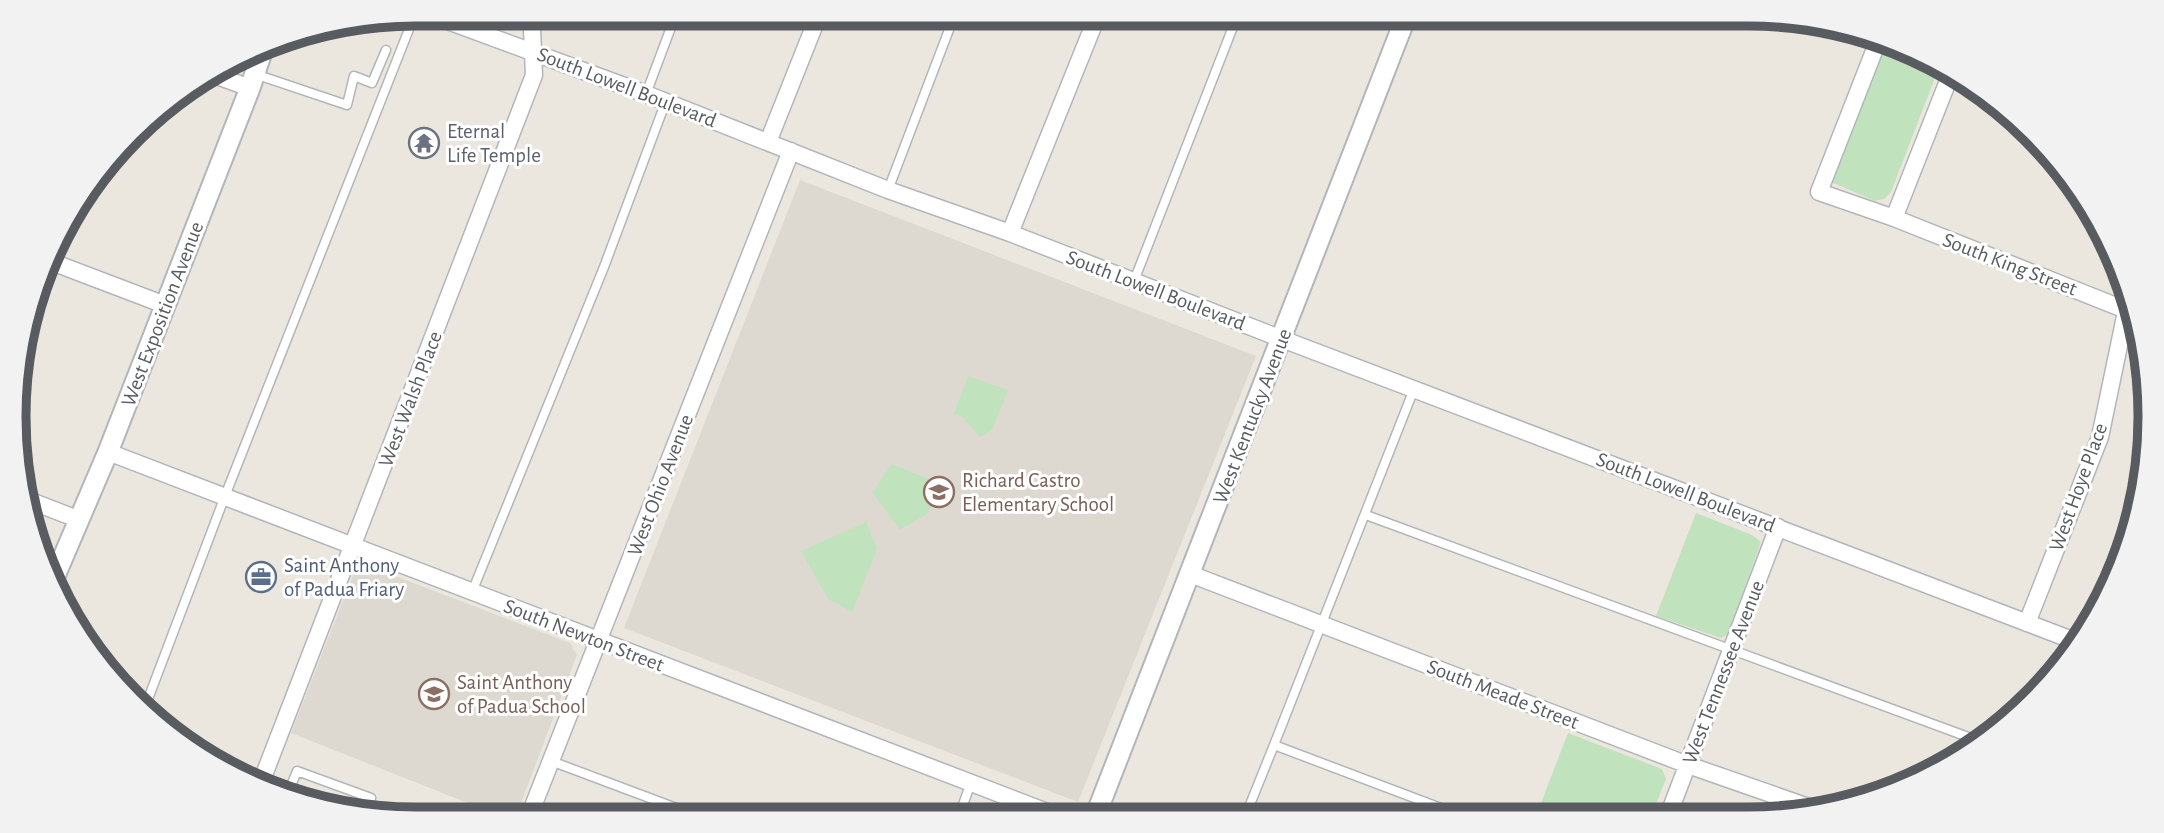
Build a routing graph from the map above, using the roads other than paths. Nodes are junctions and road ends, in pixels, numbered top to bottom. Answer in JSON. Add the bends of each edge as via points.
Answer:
{"nodes":[{"id":1,"x":410,"y":26,"type":"edge"},
{"id":2,"x":462,"y":26,"type":"edge"},
{"id":3,"x":533,"y":26,"type":"edge"},
{"id":4,"x":672,"y":26,"type":"edge"},
{"id":5,"x":814,"y":26,"type":"edge"},
{"id":6,"x":950,"y":26,"type":"edge"},
{"id":7,"x":1093,"y":26,"type":"edge"},
{"id":8,"x":1233,"y":26,"type":"edge"},
{"id":9,"x":1403,"y":26,"type":"edge"},
{"id":10,"x":1875,"y":48,"type":"edge"},
{"id":11,"x":386,"y":50,"type":"dead end"},
{"id":12,"x":531,"y":51,"type":"junction"},
{"id":13,"x":260,"y":59,"type":"edge"},
{"id":14,"x":224,"y":77,"type":"edge"},
{"id":15,"x":252,"y":81,"type":"junction"},
{"id":16,"x":1948,"y":82,"type":"edge"},
{"id":17,"x":646,"y":94,"type":"junction"},
{"id":18,"x":666,"y":101,"type":"junction"},
{"id":19,"x":768,"y":142,"type":"junction"},
{"id":20,"x":791,"y":151,"type":"junction"},
{"id":21,"x":888,"y":190,"type":"junction"},
{"id":22,"x":1894,"y":218,"type":"junction"},
{"id":23,"x":1010,"y":233,"type":"junction"},
{"id":24,"x":57,"y":264,"type":"edge"},
{"id":25,"x":1134,"y":281,"type":"junction"},
{"id":26,"x":165,"y":305,"type":"junction"},
{"id":27,"x":2121,"y":306,"type":"edge"},
{"id":28,"x":2125,"y":318,"type":"edge"},
{"id":29,"x":1282,"y":339,"type":"junction"},
{"id":30,"x":1415,"y":389,"type":"junction"},
{"id":31,"x":108,"y":452,"type":"junction"},
{"id":32,"x":225,"y":496,"type":"junction"},
{"id":33,"x":36,"y":503,"type":"edge"},
{"id":34,"x":1366,"y":514,"type":"junction"},
{"id":35,"x":80,"y":520,"type":"junction"},
{"id":36,"x":1778,"y":527,"type":"junction"},
{"id":37,"x":354,"y":546,"type":"junction"},
{"id":38,"x":58,"y":570,"type":"edge"},
{"id":39,"x":1190,"y":574,"type":"junction"},
{"id":40,"x":472,"y":592,"type":"junction"},
{"id":41,"x":2027,"y":623,"type":"junction"},
{"id":42,"x":1322,"y":624,"type":"junction"},
{"id":43,"x":2068,"y":638,"type":"edge"},
{"id":44,"x":599,"y":640,"type":"junction"},
{"id":45,"x":1732,"y":649,"type":"junction"},
{"id":46,"x":148,"y":699,"type":"edge"},
{"id":47,"x":1969,"y":737,"type":"edge"},
{"id":48,"x":1274,"y":745,"type":"junction"},
{"id":49,"x":551,"y":761,"type":"junction"},
{"id":50,"x":1688,"y":765,"type":"junction"},
{"id":51,"x":264,"y":776,"type":"edge"},
{"id":52,"x":971,"y":783,"type":"junction"},
{"id":53,"x":291,"y":786,"type":"edge"},
{"id":54,"x":369,"y":803,"type":"edge"},
{"id":55,"x":1797,"y":803,"type":"edge"},
{"id":56,"x":533,"y":807,"type":"edge"},
{"id":57,"x":674,"y":807,"type":"edge"},
{"id":58,"x":962,"y":807,"type":"edge"},
{"id":59,"x":1034,"y":807,"type":"edge"},
{"id":60,"x":1099,"y":807,"type":"edge"},
{"id":61,"x":1249,"y":807,"type":"edge"},
{"id":62,"x":1438,"y":807,"type":"edge"},
{"id":63,"x":1672,"y":807,"type":"edge"}],
"edges":[{"from":1,"to":32,"type":"lane"},
{"from":2,"to":12,"type":"street","name":"South Lowell Boulevard"},
{"from":3,"to":12,"type":"street","name":"West Walsh Place"},
{"from":4,"to":17,"type":"lane"},
{"from":5,"to":19,"type":"street"},
{"from":6,"to":21,"type":"lane"},
{"from":7,"to":23,"type":"street"},
{"from":8,"to":25,"type":"lane"},
{"from":9,"to":29,"type":"street","name":"West Kentucky Avenue"},
{"from":10,"to":22,"type":"street","name":"South King Street","via":[[1819,192]]},
{"from":11,"to":15,"type":"lane","via":[[372,83],[354,76],[347,105]]},
{"from":12,"to":17,"type":"street","name":"South Lowell Boulevard"},
{"from":12,"to":37,"type":"street","name":"West Walsh Place","via":[[534,75]]},
{"from":13,"to":15,"type":"street","name":"West Exposition Avenue"},
{"from":14,"to":15,"type":"street"},
{"from":15,"to":26,"type":"street","name":"West Exposition Avenue"},
{"from":16,"to":22,"type":"street"},
{"from":17,"to":18,"type":"street","name":"South Lowell Boulevard"},
{"from":18,"to":19,"type":"street","name":"South Lowell Boulevard"},
{"from":18,"to":40,"type":"lane"},
{"from":19,"to":20,"type":"street","name":"South Lowell Boulevard"},
{"from":20,"to":21,"type":"street","name":"South Lowell Boulevard"},
{"from":20,"to":44,"type":"street","name":"West Ohio Avenue"},
{"from":21,"to":23,"type":"street","name":"South Lowell Boulevard"},
{"from":22,"to":27,"type":"street","name":"South King Street"},
{"from":23,"to":25,"type":"street","name":"South Lowell Boulevard"},
{"from":24,"to":26,"type":"street"},
{"from":25,"to":29,"type":"street","name":"South Lowell Boulevard"},
{"from":26,"to":31,"type":"street","name":"West Exposition Avenue"},
{"from":28,"to":41,"type":"street","name":"West Hoye Place","via":[[2100,437]]},
{"from":29,"to":30,"type":"street","name":"South Lowell Boulevard"},
{"from":29,"to":39,"type":"street","name":"West Kentucky Avenue"},
{"from":30,"to":34,"type":"lane"},
{"from":30,"to":36,"type":"street","name":"South Lowell Boulevard"},
{"from":31,"to":32,"type":"street","name":"South Newton Street"},
{"from":31,"to":35,"type":"street","name":"West Exposition Avenue"},
{"from":32,"to":37,"type":"street","name":"South Newton Street"},
{"from":32,"to":46,"type":"lane"},
{"from":33,"to":35,"type":"street"},
{"from":34,"to":42,"type":"lane"},
{"from":34,"to":45,"type":"lane"},
{"from":35,"to":38,"type":"street","name":"West Exposition Avenue"},
{"from":36,"to":41,"type":"street","name":"South Lowell Boulevard"},
{"from":36,"to":45,"type":"street","name":"West Tennessee Avenue"},
{"from":37,"to":40,"type":"street","name":"South Newton Street"},
{"from":37,"to":51,"type":"street","name":"West Walsh Place"},
{"from":39,"to":42,"type":"street","name":"South Meade Street"},
{"from":39,"to":60,"type":"street","name":"West Kentucky Avenue"},
{"from":40,"to":44,"type":"street","name":"South Newton Street"},
{"from":41,"to":43,"type":"street","name":"South Lowell Boulevard"},
{"from":42,"to":48,"type":"lane"},
{"from":42,"to":50,"type":"street","name":"South Meade Street"},
{"from":44,"to":49,"type":"street","name":"West Ohio Avenue"},
{"from":44,"to":52,"type":"street","name":"South Newton Street"},
{"from":45,"to":47,"type":"lane"},
{"from":45,"to":50,"type":"street","name":"West Tennessee Avenue"},
{"from":48,"to":61,"type":"lane"},
{"from":48,"to":62,"type":"lane"},
{"from":49,"to":56,"type":"street","name":"West Ohio Avenue"},
{"from":49,"to":57,"type":"lane"},
{"from":50,"to":55,"type":"street","name":"South Meade Street"},
{"from":50,"to":63,"type":"street","name":"West Tennessee Avenue"},
{"from":52,"to":58,"type":"lane"},
{"from":52,"to":59,"type":"street","name":"South Newton Street"},
{"from":53,"to":54,"type":"lane","via":[[297,771],[371,798]]}]}
